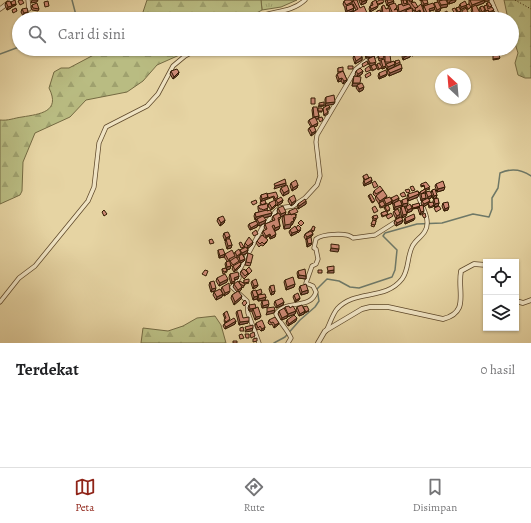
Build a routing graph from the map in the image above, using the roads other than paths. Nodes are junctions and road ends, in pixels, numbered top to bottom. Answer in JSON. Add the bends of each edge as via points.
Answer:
{"nodes":[{"id":1,"x":12,"y":0,"type":"edge"},
{"id":2,"x":28,"y":0,"type":"edge"},
{"id":3,"x":305,"y":0,"type":"edge"},
{"id":4,"x":492,"y":0,"type":"edge"},
{"id":5,"x":0,"y":8,"type":"edge"},
{"id":6,"x":29,"y":9,"type":"edge"},
{"id":7,"x":274,"y":12,"type":"edge"},
{"id":8,"x":496,"y":12,"type":"edge"},
{"id":9,"x":185,"y":56,"type":"edge"},
{"id":10,"x":375,"y":56,"type":"edge"},
{"id":11,"x":417,"y":192,"type":"edge"},
{"id":12,"x":401,"y":218,"type":"edge"},
{"id":13,"x":483,"y":265,"type":"edge"},
{"id":14,"x":531,"y":300,"type":"edge"},
{"id":15,"x":519,"y":301,"type":"edge"},
{"id":16,"x":0,"y":302,"type":"edge"},
{"id":17,"x":325,"y":332,"type":"junction"},
{"id":18,"x":259,"y":343,"type":"edge"},
{"id":19,"x":288,"y":343,"type":"edge"},
{"id":20,"x":318,"y":343,"type":"edge"}],
"edges":[{"from":1,"to":5,"type":"street"},
{"from":2,"to":6,"type":"street"},
{"from":3,"to":7,"type":"street","via":[[287,10]]},
{"from":4,"to":8,"type":"street"},
{"from":9,"to":16,"type":"street","via":[[173,66],[158,94],[147,106],[106,127],[99,143],[94,187],[88,201],[35,266],[19,278]]},
{"from":10,"to":18,"type":"street","via":[[356,69],[317,135],[320,176],[317,185],[293,206],[276,211],[262,228],[239,271],[239,278],[232,287],[247,301],[248,313]]},
{"from":11,"to":17,"type":"street","via":[[427,223],[426,230],[413,245],[402,279],[392,289],[360,296],[341,305]]},
{"from":12,"to":19,"type":"street","via":[[375,235],[353,238],[339,233],[316,239],[314,248],[318,259],[312,266],[306,283],[313,286],[315,295],[307,303],[286,307],[276,314],[282,325],[288,329],[291,338]]},
{"from":13,"to":17,"type":"street","via":[[474,264],[461,271],[461,305],[450,317],[443,319],[388,307],[370,307],[362,309]]},
{"from":14,"to":15,"type":"street","via":[[523,303]]},
{"from":17,"to":20,"type":"street"}]}
